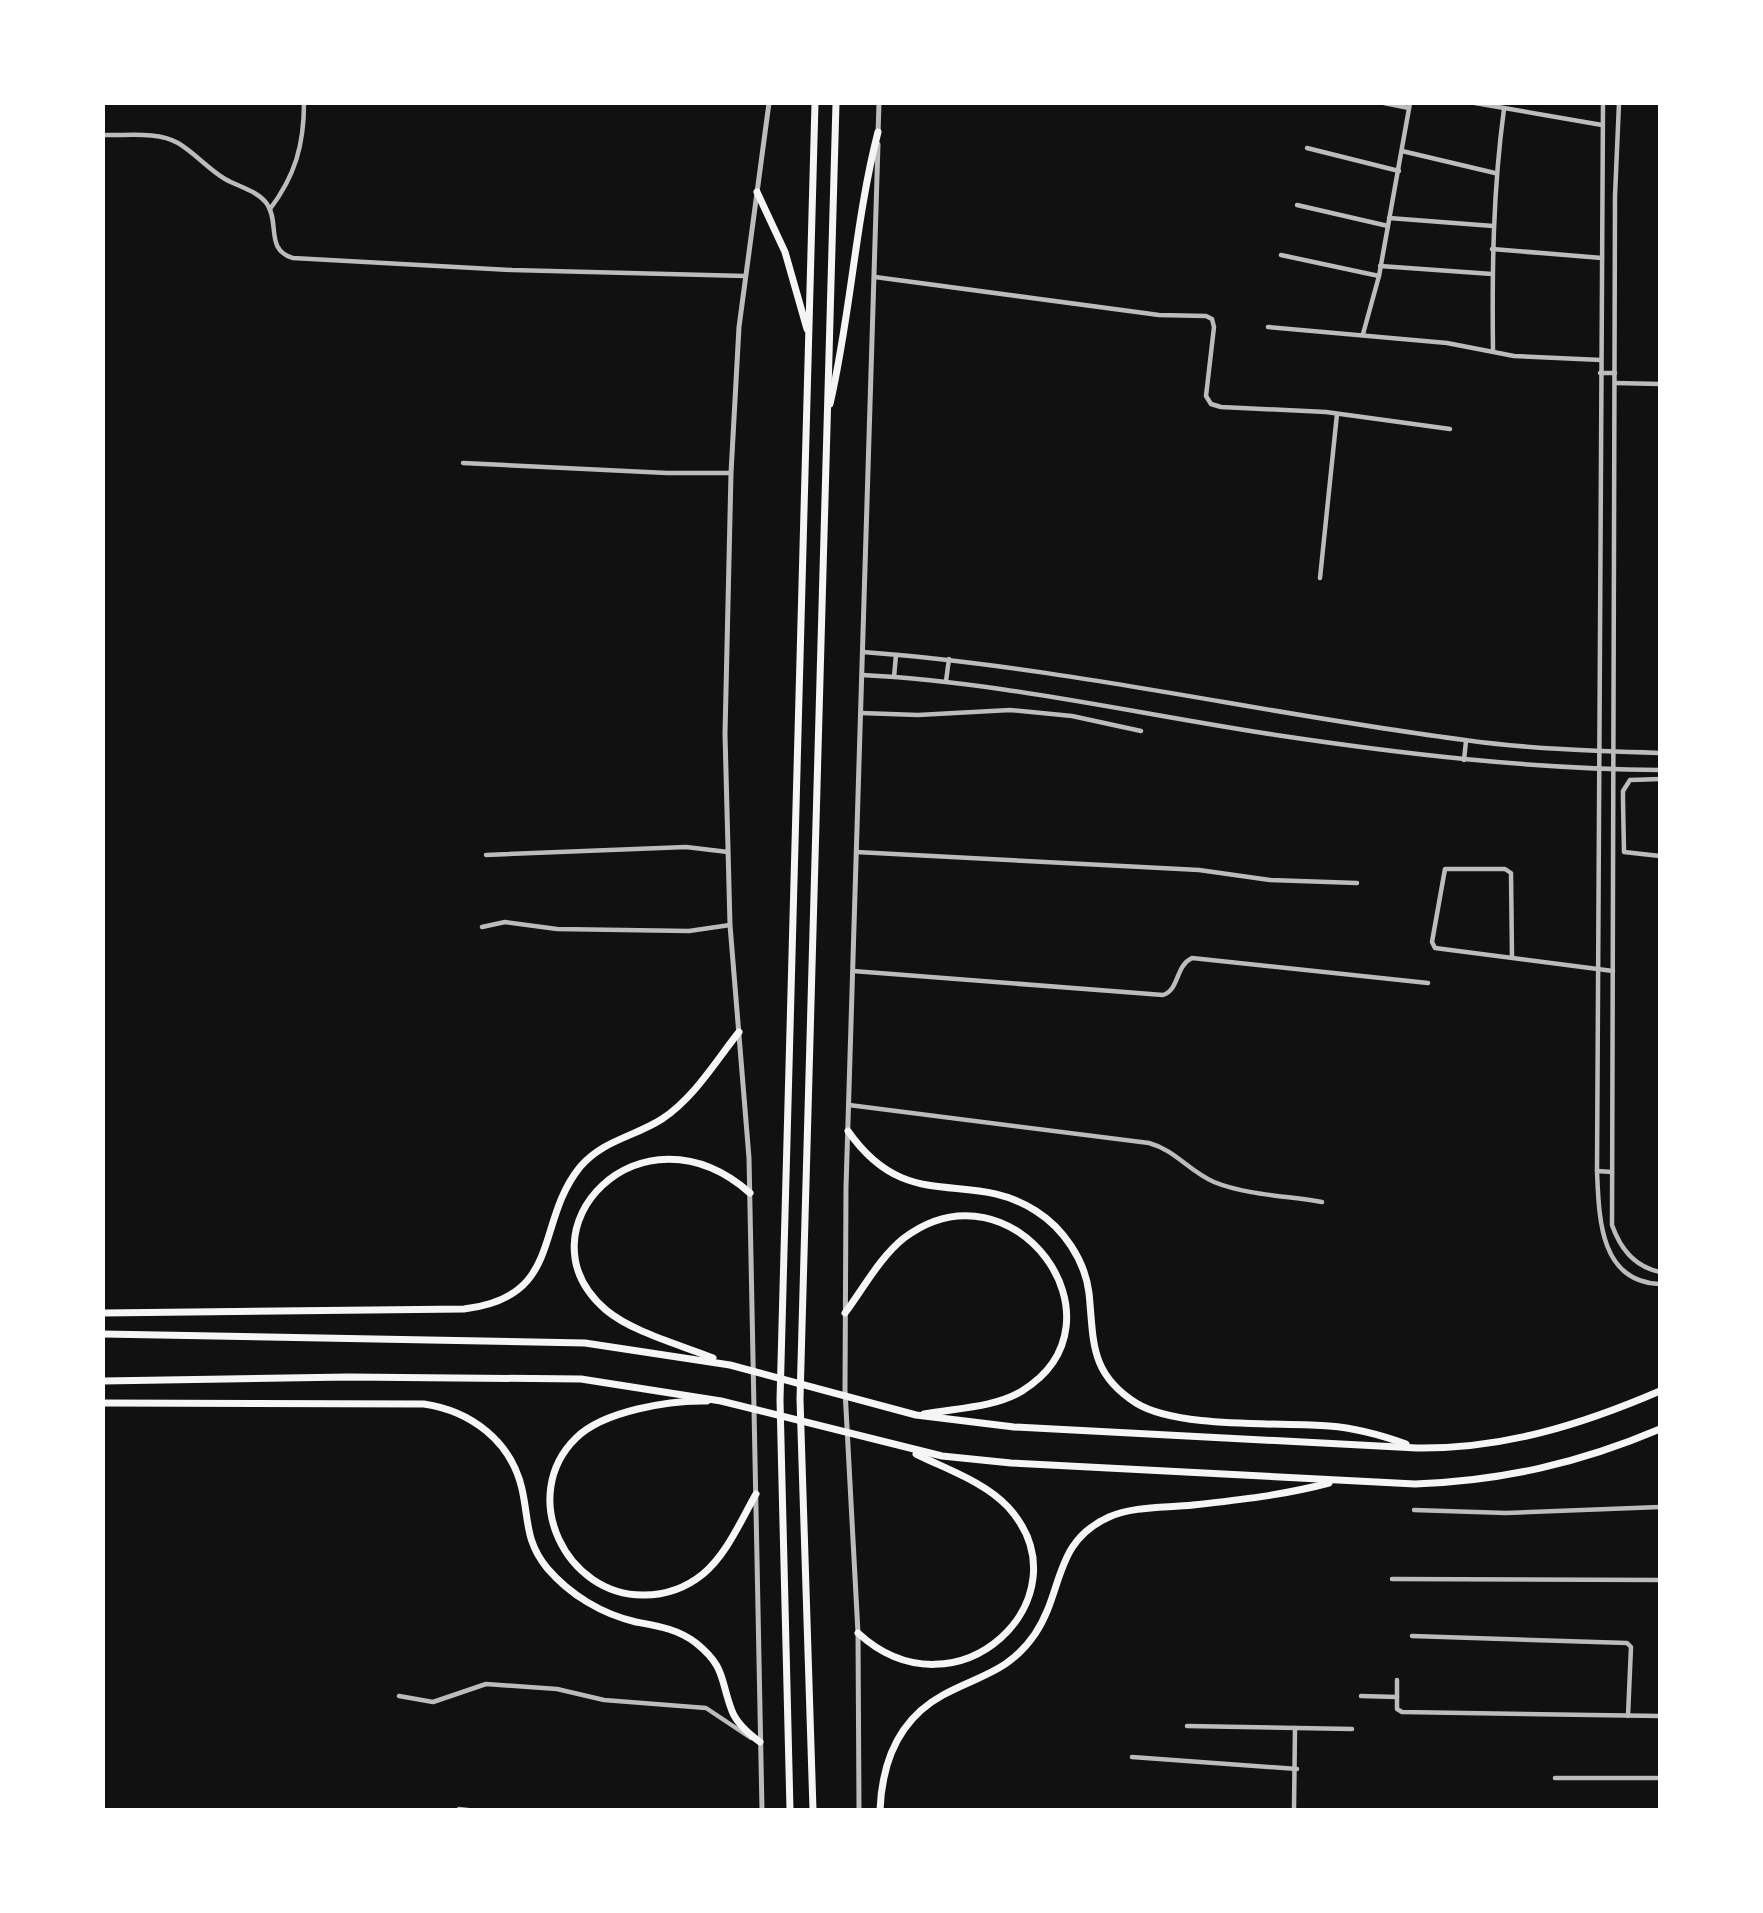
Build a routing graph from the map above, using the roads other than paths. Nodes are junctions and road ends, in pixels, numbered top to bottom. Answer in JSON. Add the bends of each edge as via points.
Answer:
{"nodes":[{"id":1,"x":304,"y":103,"type":"edge"},
{"id":2,"x":769,"y":103,"type":"edge"},
{"id":3,"x":815,"y":103,"type":"edge"},
{"id":4,"x":836,"y":103,"type":"edge"},
{"id":5,"x":879,"y":103,"type":"edge"},
{"id":6,"x":1384,"y":103,"type":"edge"},
{"id":7,"x":1475,"y":103,"type":"edge"},
{"id":8,"x":1603,"y":103,"type":"edge"},
{"id":9,"x":1619,"y":103,"type":"edge"},
{"id":10,"x":1409,"y":105,"type":"edge"},
{"id":11,"x":1504,"y":110,"type":"junction"},
{"id":12,"x":1602,"y":125,"type":"junction"},
{"id":13,"x":878,"y":132,"type":"junction"},
{"id":14,"x":103,"y":135,"type":"edge"},
{"id":15,"x":1307,"y":148,"type":"dead end"},
{"id":16,"x":1402,"y":151,"type":"junction"},
{"id":17,"x":1399,"y":171,"type":"junction"},
{"id":18,"x":1495,"y":173,"type":"junction"},
{"id":19,"x":757,"y":192,"type":"junction"},
{"id":20,"x":1297,"y":205,"type":"dead end"},
{"id":21,"x":270,"y":209,"type":"junction"},
{"id":22,"x":1389,"y":218,"type":"junction"},
{"id":23,"x":1388,"y":226,"type":"junction"},
{"id":24,"x":1493,"y":226,"type":"junction"},
{"id":25,"x":1492,"y":249,"type":"junction"},
{"id":26,"x":1281,"y":255,"type":"dead end"},
{"id":27,"x":1602,"y":258,"type":"junction"},
{"id":28,"x":1380,"y":266,"type":"junction"},
{"id":29,"x":1492,"y":274,"type":"junction"},
{"id":30,"x":745,"y":276,"type":"junction"},
{"id":31,"x":875,"y":276,"type":"junction"},
{"id":32,"x":1379,"y":276,"type":"junction"},
{"id":33,"x":1268,"y":327,"type":"dead end"},
{"id":34,"x":808,"y":331,"type":"junction"},
{"id":35,"x":1363,"y":334,"type":"junction"},
{"id":36,"x":1493,"y":351,"type":"junction"},
{"id":37,"x":1601,"y":360,"type":"junction"},
{"id":38,"x":1600,"y":373,"type":"junction"},
{"id":39,"x":1615,"y":373,"type":"junction"},
{"id":40,"x":1615,"y":383,"type":"junction"},
{"id":41,"x":1660,"y":384,"type":"edge"},
{"id":42,"x":1337,"y":414,"type":"junction"},
{"id":43,"x":826,"y":422,"type":"junction"},
{"id":44,"x":1450,"y":429,"type":"dead end"},
{"id":45,"x":463,"y":463,"type":"dead end"},
{"id":46,"x":731,"y":473,"type":"junction"},
{"id":47,"x":1320,"y":578,"type":"dead end"},
{"id":48,"x":863,"y":652,"type":"junction"},
{"id":49,"x":896,"y":654,"type":"junction"},
{"id":50,"x":949,"y":659,"type":"junction"},
{"id":51,"x":862,"y":675,"type":"junction"},
{"id":52,"x":894,"y":677,"type":"junction"},
{"id":53,"x":946,"y":681,"type":"junction"},
{"id":54,"x":861,"y":713,"type":"junction"},
{"id":55,"x":1141,"y":731,"type":"dead end"},
{"id":56,"x":1466,"y":741,"type":"junction"},
{"id":57,"x":1600,"y":751,"type":"junction"},
{"id":58,"x":1616,"y":752,"type":"junction"},
{"id":59,"x":1660,"y":752,"type":"edge"},
{"id":60,"x":1464,"y":760,"type":"junction"},
{"id":61,"x":1599,"y":769,"type":"junction"},
{"id":62,"x":1614,"y":769,"type":"junction"},
{"id":63,"x":1652,"y":770,"type":"junction"},
{"id":64,"x":1660,"y":770,"type":"edge"},
{"id":65,"x":1652,"y":779,"type":"junction"},
{"id":66,"x":1660,"y":779,"type":"edge"},
{"id":67,"x":1613,"y":819,"type":"junction"},
{"id":68,"x":1623,"y":819,"type":"junction"},
{"id":69,"x":727,"y":852,"type":"junction"},
{"id":70,"x":856,"y":852,"type":"junction"},
{"id":71,"x":486,"y":855,"type":"dead end"},
{"id":72,"x":1660,"y":856,"type":"edge"},
{"id":73,"x":1357,"y":883,"type":"dead end"},
{"id":74,"x":730,"y":925,"type":"junction"},
{"id":75,"x":482,"y":927,"type":"dead end"},
{"id":76,"x":1512,"y":957,"type":"junction"},
{"id":77,"x":1599,"y":968,"type":"junction"},
{"id":78,"x":853,"y":971,"type":"junction"},
{"id":79,"x":1613,"y":971,"type":"junction"},
{"id":80,"x":1428,"y":984,"type":"dead end"},
{"id":81,"x":739,"y":1031,"type":"junction"},
{"id":82,"x":849,"y":1105,"type":"junction"},
{"id":83,"x":848,"y":1131,"type":"junction"},
{"id":84,"x":1597,"y":1171,"type":"junction"},
{"id":85,"x":1612,"y":1172,"type":"junction"},
{"id":86,"x":750,"y":1193,"type":"junction"},
{"id":87,"x":1322,"y":1202,"type":"dead end"},
{"id":88,"x":1660,"y":1272,"type":"edge"},
{"id":89,"x":1660,"y":1284,"type":"edge"},
{"id":90,"x":103,"y":1313,"type":"edge"},
{"id":91,"x":845,"y":1314,"type":"junction"},
{"id":92,"x":103,"y":1334,"type":"edge"},
{"id":93,"x":730,"y":1365,"type":"junction"},
{"id":94,"x":103,"y":1381,"type":"edge"},
{"id":95,"x":1660,"y":1391,"type":"edge"},
{"id":96,"x":722,"y":1401,"type":"junction"},
{"id":97,"x":103,"y":1403,"type":"edge"},
{"id":98,"x":916,"y":1415,"type":"junction"},
{"id":99,"x":1660,"y":1429,"type":"edge"},
{"id":100,"x":1417,"y":1448,"type":"junction"},
{"id":101,"x":908,"y":1450,"type":"junction"},
{"id":102,"x":1338,"y":1480,"type":"junction"},
{"id":103,"x":756,"y":1494,"type":"junction"},
{"id":104,"x":1660,"y":1507,"type":"edge"},
{"id":105,"x":1414,"y":1510,"type":"dead end"},
{"id":106,"x":1392,"y":1579,"type":"dead end"},
{"id":107,"x":1660,"y":1580,"type":"edge"},
{"id":108,"x":858,"y":1633,"type":"junction"},
{"id":109,"x":1412,"y":1636,"type":"dead end"},
{"id":110,"x":1397,"y":1681,"type":"dead end"},
{"id":111,"x":399,"y":1696,"type":"dead end"},
{"id":112,"x":1361,"y":1696,"type":"dead end"},
{"id":113,"x":1397,"y":1698,"type":"junction"},
{"id":114,"x":1628,"y":1716,"type":"junction"},
{"id":115,"x":1660,"y":1716,"type":"edge"},
{"id":116,"x":1187,"y":1726,"type":"dead end"},
{"id":117,"x":1295,"y":1728,"type":"junction"},
{"id":118,"x":1352,"y":1728,"type":"dead end"},
{"id":119,"x":760,"y":1742,"type":"junction"},
{"id":120,"x":1132,"y":1757,"type":"dead end"},
{"id":121,"x":1297,"y":1769,"type":"junction"},
{"id":122,"x":1555,"y":1778,"type":"dead end"},
{"id":123,"x":1660,"y":1778,"type":"edge"},
{"id":124,"x":459,"y":1809,"type":"edge"},
{"id":125,"x":468,"y":1810,"type":"edge"},
{"id":126,"x":762,"y":1810,"type":"edge"},
{"id":127,"x":790,"y":1810,"type":"edge"},
{"id":128,"x":813,"y":1810,"type":"edge"},
{"id":129,"x":859,"y":1810,"type":"edge"},
{"id":130,"x":880,"y":1810,"type":"edge"},
{"id":131,"x":1294,"y":1810,"type":"edge"}],
"edges":[{"from":1,"to":21,"type":"street","via":[[295,169]]},
{"from":2,"to":19,"type":"street"},
{"from":3,"to":34,"type":"main road"},
{"from":4,"to":43,"type":"main road"},
{"from":5,"to":13,"type":"street"},
{"from":6,"to":10,"type":"street"},
{"from":7,"to":11,"type":"street"},
{"from":8,"to":12,"type":"street"},
{"from":9,"to":39,"type":"street"},
{"from":10,"to":16,"type":"street"},
{"from":11,"to":12,"type":"street"},
{"from":11,"to":18,"type":"street"},
{"from":12,"to":27,"type":"street"},
{"from":13,"to":31,"type":"street"},
{"from":13,"to":43,"type":"main road"},
{"from":14,"to":21,"type":"street","via":[[147,135],[177,142],[217,174],[256,194]]},
{"from":15,"to":17,"type":"street"},
{"from":16,"to":17,"type":"street"},
{"from":16,"to":18,"type":"street"},
{"from":17,"to":22,"type":"street"},
{"from":18,"to":24,"type":"street"},
{"from":19,"to":30,"type":"street"},
{"from":19,"to":34,"type":"main road","via":[[785,252]]},
{"from":20,"to":23,"type":"street"},
{"from":21,"to":30,"type":"street","via":[[275,244],[293,258]]},
{"from":22,"to":23,"type":"street"},
{"from":22,"to":24,"type":"street"},
{"from":23,"to":28,"type":"street"},
{"from":24,"to":25,"type":"street"},
{"from":25,"to":27,"type":"street"},
{"from":25,"to":29,"type":"street"},
{"from":26,"to":32,"type":"street"},
{"from":27,"to":37,"type":"street"},
{"from":28,"to":29,"type":"street"},
{"from":28,"to":32,"type":"street"},
{"from":29,"to":36,"type":"street"},
{"from":30,"to":46,"type":"street"},
{"from":31,"to":42,"type":"street","via":[[1138,312],[1206,316],[1214,327],[1206,396],[1211,404]]},
{"from":31,"to":48,"type":"street"},
{"from":32,"to":35,"type":"street"},
{"from":33,"to":35,"type":"street"},
{"from":34,"to":127,"type":"main road","via":[[780,1400]]},
{"from":35,"to":36,"type":"street"},
{"from":36,"to":37,"type":"street"},
{"from":37,"to":38,"type":"street"},
{"from":38,"to":39,"type":"street"},
{"from":38,"to":57,"type":"street"},
{"from":39,"to":40,"type":"street"},
{"from":40,"to":41,"type":"street"},
{"from":40,"to":58,"type":"street"},
{"from":42,"to":44,"type":"street"},
{"from":42,"to":47,"type":"street"},
{"from":43,"to":128,"type":"main road","via":[[800,1399]]},
{"from":45,"to":46,"type":"street"},
{"from":46,"to":69,"type":"street"},
{"from":48,"to":49,"type":"street"},
{"from":48,"to":51,"type":"street"},
{"from":49,"to":50,"type":"street"},
{"from":49,"to":52,"type":"street"},
{"from":50,"to":53,"type":"street"},
{"from":50,"to":56,"type":"street"},
{"from":51,"to":52,"type":"street"},
{"from":51,"to":54,"type":"street"},
{"from":52,"to":53,"type":"street"},
{"from":53,"to":60,"type":"street","via":[[1274,735]]},
{"from":54,"to":55,"type":"street","via":[[1010,710],[1062,714]]},
{"from":54,"to":70,"type":"street"},
{"from":56,"to":57,"type":"street"},
{"from":56,"to":60,"type":"street"},
{"from":57,"to":58,"type":"street"},
{"from":57,"to":61,"type":"street"},
{"from":58,"to":59,"type":"street"},
{"from":58,"to":62,"type":"street"},
{"from":60,"to":61,"type":"street"},
{"from":61,"to":62,"type":"street"},
{"from":61,"to":77,"type":"street"},
{"from":62,"to":63,"type":"street"},
{"from":62,"to":67,"type":"street"},
{"from":63,"to":64,"type":"street"},
{"from":63,"to":65,"type":"street"},
{"from":65,"to":66,"type":"street"},
{"from":65,"to":68,"type":"street","via":[[1636,779],[1626,785]]},
{"from":67,"to":68,"type":"street"},
{"from":67,"to":79,"type":"street"},
{"from":68,"to":72,"type":"street","via":[[1624,852]]},
{"from":69,"to":71,"type":"street","via":[[686,846]]},
{"from":69,"to":74,"type":"street"},
{"from":70,"to":73,"type":"street"},
{"from":70,"to":78,"type":"street"},
{"from":74,"to":75,"type":"street","via":[[689,932],[557,929],[505,922]]},
{"from":74,"to":81,"type":"street"},
{"from":76,"to":76,"type":"street","via":[[1432,945],[1445,869],[1505,869],[1511,873]]},
{"from":76,"to":77,"type":"street"},
{"from":77,"to":79,"type":"street"},
{"from":77,"to":84,"type":"street"},
{"from":78,"to":80,"type":"street","via":[[1163,995],[1174,987],[1181,967],[1192,958]]},
{"from":78,"to":82,"type":"street"},
{"from":79,"to":85,"type":"street"},
{"from":81,"to":86,"type":"street"},
{"from":81,"to":90,"type":"main road","via":[[674,1110],[653,1125],[606,1145],[581,1167],[562,1199],[542,1260],[522,1286],[495,1303],[464,1309]]},
{"from":82,"to":83,"type":"street"},
{"from":82,"to":87,"type":"street","via":[[1149,1143],[1171,1151],[1205,1178],[1224,1185]]},
{"from":83,"to":91,"type":"street"},
{"from":83,"to":100,"type":"main road","via":[[872,1160],[904,1180],[999,1195],[1035,1210],[1051,1223],[1065,1237],[1084,1272],[1098,1359],[1114,1385],[1138,1404],[1181,1418],[1348,1428]]},
{"from":84,"to":85,"type":"street"},
{"from":84,"to":89,"type":"street","via":[[1606,1247],[1621,1268],[1643,1281]]},
{"from":85,"to":88,"type":"street","via":[[1616,1237],[1636,1262]]},
{"from":86,"to":93,"type":"main road","via":[[730,1177],[694,1162],[653,1160],[608,1177],[588,1201],[577,1231],[578,1262],[590,1292],[612,1315]]},
{"from":86,"to":103,"type":"street"},
{"from":91,"to":98,"type":"main road","via":[[902,1240],[930,1224],[961,1217],[993,1220],[1022,1233],[1046,1255],[1064,1294],[1064,1331],[1054,1357],[1037,1380],[1004,1399]]},
{"from":91,"to":108,"type":"street"},
{"from":92,"to":93,"type":"main road","via":[[536,1341],[622,1347]]},
{"from":93,"to":98,"type":"main road"},
{"from":94,"to":96,"type":"main road","via":[[533,1377],[617,1383]]},
{"from":95,"to":100,"type":"main road","via":[[1597,1417],[1527,1437],[1474,1446]]},
{"from":96,"to":101,"type":"main road"},
{"from":96,"to":103,"type":"main road","via":[[651,1407],[584,1431],[556,1469],[551,1516],[557,1539],[586,1576],[616,1592],[662,1594],[694,1581],[718,1557]]},
{"from":97,"to":119,"type":"main road","via":[[424,1405],[470,1418],[498,1441],[513,1462],[522,1487],[530,1542],[547,1568],[594,1606],[621,1618],[671,1629],[699,1645],[719,1670],[737,1719]]},
{"from":98,"to":100,"type":"main road","via":[[1014,1427]]},
{"from":99,"to":102,"type":"main road","via":[[1584,1459],[1506,1477],[1415,1484]]},
{"from":101,"to":102,"type":"main road","via":[[1011,1463]]},
{"from":101,"to":108,"type":"main road","via":[[989,1491],[1014,1514],[1025,1534],[1032,1565],[1028,1597],[1004,1636],[984,1652],[942,1665],[896,1658]]},
{"from":102,"to":130,"type":"main road","via":[[1252,1499],[1124,1512],[1090,1528],[1068,1551],[1045,1617],[1025,1648],[994,1673],[932,1702],[903,1729],[883,1772]]},
{"from":103,"to":119,"type":"street"},
{"from":104,"to":105,"type":"street","via":[[1506,1513]]},
{"from":106,"to":107,"type":"street"},
{"from":108,"to":129,"type":"street"},
{"from":109,"to":114,"type":"street","via":[[1627,1643],[1632,1647]]},
{"from":110,"to":113,"type":"street"},
{"from":111,"to":119,"type":"street","via":[[433,1702],[486,1684],[702,1707]]},
{"from":112,"to":113,"type":"street"},
{"from":113,"to":114,"type":"street","via":[[1397,1709],[1402,1712]]},
{"from":114,"to":115,"type":"street"},
{"from":116,"to":117,"type":"street"},
{"from":117,"to":118,"type":"street"},
{"from":117,"to":121,"type":"street"},
{"from":119,"to":126,"type":"street"},
{"from":120,"to":121,"type":"street"},
{"from":121,"to":131,"type":"street"},
{"from":122,"to":123,"type":"street"},
{"from":124,"to":125,"type":"street"}]}
